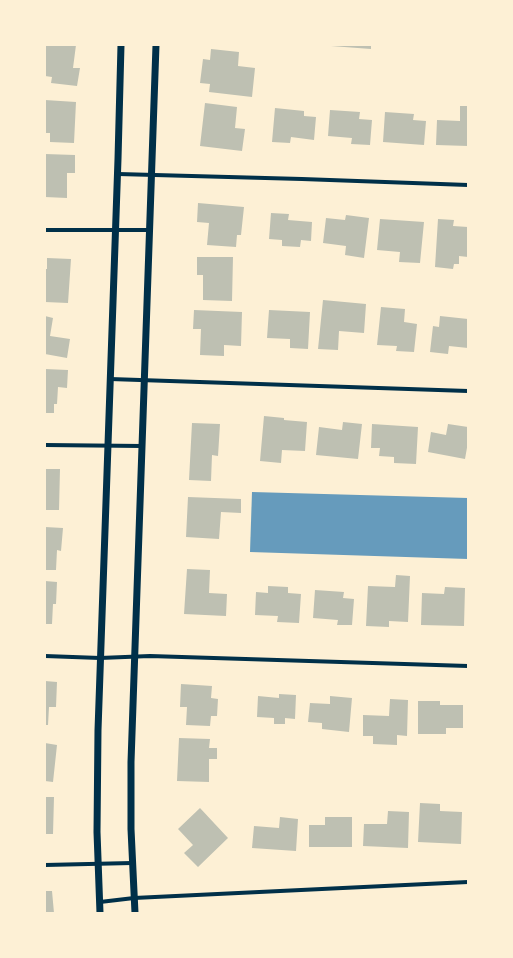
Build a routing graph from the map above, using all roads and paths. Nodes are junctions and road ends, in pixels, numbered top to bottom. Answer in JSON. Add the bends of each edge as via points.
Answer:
{"nodes":[{"id":1,"x":121,"y":45,"type":"edge"},
{"id":2,"x":156,"y":45,"type":"edge"},
{"id":3,"x":118,"y":174,"type":"junction"},
{"id":4,"x":151,"y":175,"type":"junction"},
{"id":5,"x":468,"y":185,"type":"edge"},
{"id":6,"x":45,"y":230,"type":"edge"},
{"id":7,"x":116,"y":230,"type":"junction"},
{"id":8,"x":149,"y":230,"type":"junction"},
{"id":9,"x":110,"y":379,"type":"junction"},
{"id":10,"x":144,"y":380,"type":"junction"},
{"id":11,"x":468,"y":391,"type":"edge"},
{"id":12,"x":45,"y":445,"type":"edge"},
{"id":13,"x":108,"y":445,"type":"junction"},
{"id":14,"x":142,"y":446,"type":"junction"},
{"id":15,"x":45,"y":656,"type":"edge"},
{"id":16,"x":134,"y":656,"type":"junction"},
{"id":17,"x":100,"y":658,"type":"junction"},
{"id":18,"x":468,"y":666,"type":"edge"},
{"id":19,"x":132,"y":863,"type":"junction"},
{"id":20,"x":45,"y":865,"type":"edge"},
{"id":21,"x":98,"y":865,"type":"junction"},
{"id":22,"x":468,"y":882,"type":"edge"},
{"id":23,"x":134,"y":898,"type":"junction"},
{"id":24,"x":100,"y":902,"type":"junction"},
{"id":25,"x":100,"y":913,"type":"edge"},
{"id":26,"x":134,"y":913,"type":"edge"}],
"edges":[{"from":1,"to":3,"type":"street"},
{"from":2,"to":4,"type":"street"},
{"from":3,"to":4,"type":"street"},
{"from":3,"to":7,"type":"street"},
{"from":4,"to":5,"type":"street"},
{"from":4,"to":8,"type":"street"},
{"from":6,"to":7,"type":"street"},
{"from":7,"to":8,"type":"street"},
{"from":7,"to":9,"type":"street"},
{"from":8,"to":10,"type":"street"},
{"from":9,"to":10,"type":"street"},
{"from":9,"to":13,"type":"street"},
{"from":10,"to":11,"type":"street"},
{"from":10,"to":14,"type":"street"},
{"from":12,"to":13,"type":"street"},
{"from":13,"to":14,"type":"street"},
{"from":13,"to":17,"type":"street"},
{"from":14,"to":16,"type":"street"},
{"from":15,"to":17,"type":"street"},
{"from":16,"to":17,"type":"street"},
{"from":16,"to":18,"type":"street"},
{"from":16,"to":19,"type":"street"},
{"from":17,"to":21,"type":"street"},
{"from":19,"to":21,"type":"street"},
{"from":19,"to":23,"type":"street"},
{"from":20,"to":21,"type":"street"},
{"from":21,"to":24,"type":"street"},
{"from":22,"to":23,"type":"street"},
{"from":23,"to":24,"type":"street"},
{"from":23,"to":26,"type":"street"},
{"from":24,"to":25,"type":"street"}]}
